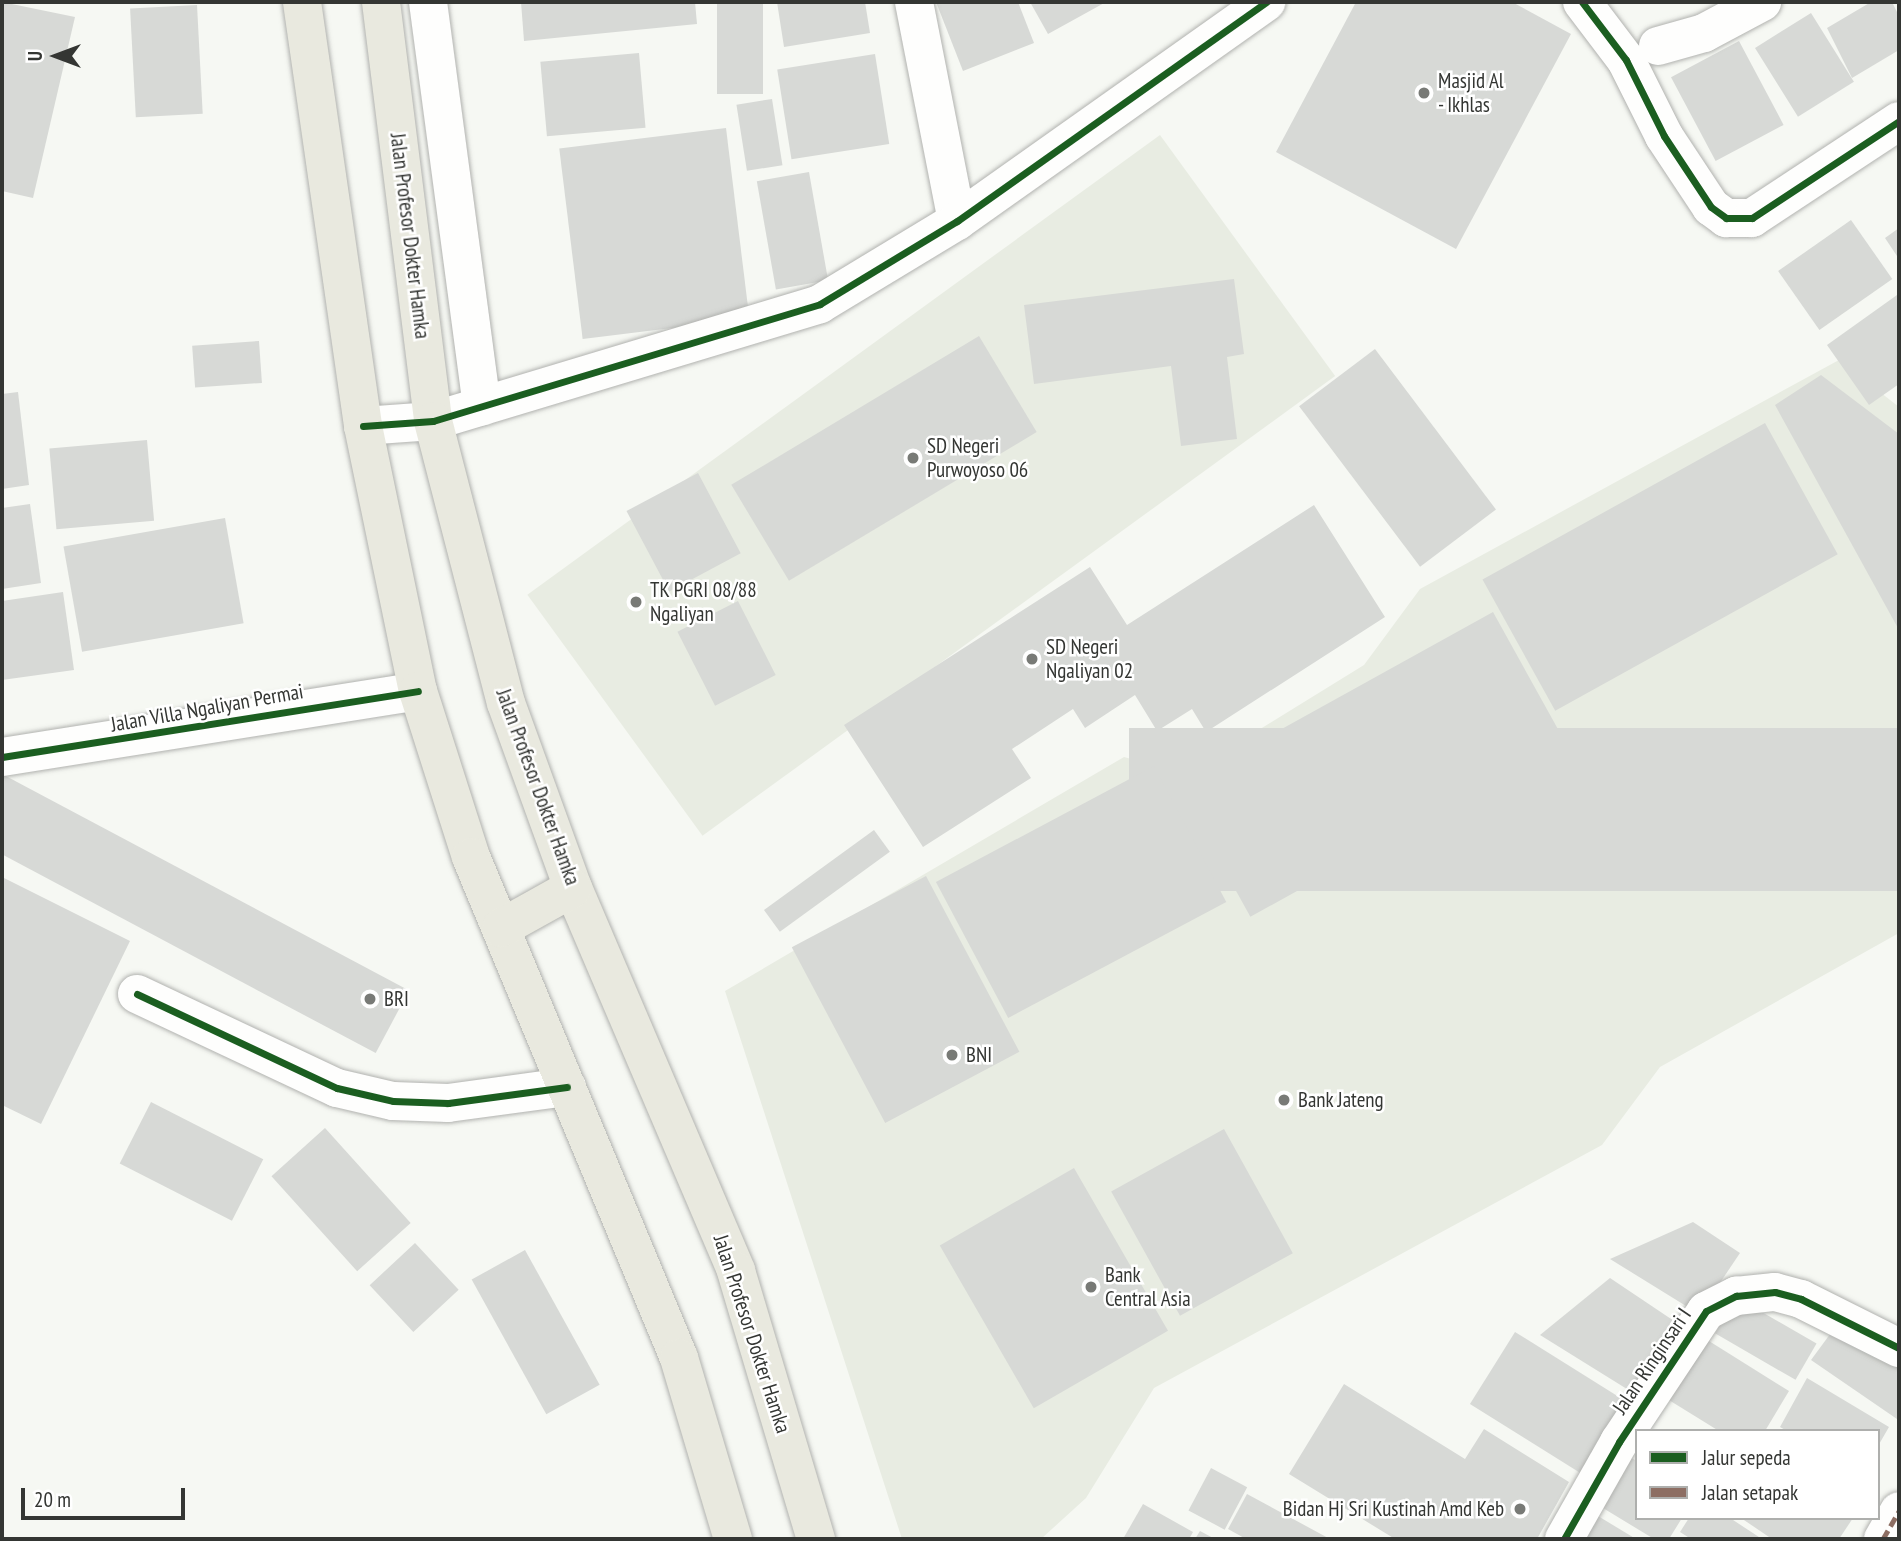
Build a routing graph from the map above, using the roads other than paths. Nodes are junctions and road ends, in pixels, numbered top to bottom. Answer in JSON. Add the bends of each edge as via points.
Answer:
{"nodes":[{"id":1,"x":302,"y":2,"type":"edge"},
{"id":2,"x":381,"y":2,"type":"edge"},
{"id":3,"x":428,"y":2,"type":"edge"},
{"id":4,"x":914,"y":2,"type":"edge"},
{"id":5,"x":1266,"y":2,"type":"edge"},
{"id":6,"x":1582,"y":2,"type":"edge"},
{"id":7,"x":1762,"y":2,"type":"edge"},
{"id":8,"x":1658,"y":46,"type":"dead end"},
{"id":9,"x":1899,"y":121,"type":"edge"},
{"id":10,"x":957,"y":221,"type":"junction"},
{"id":11,"x":482,"y":406,"type":"junction"},
{"id":12,"x":433,"y":421,"type":"junction"},
{"id":13,"x":363,"y":426,"type":"junction"},
{"id":14,"x":418,"y":691,"type":"junction"},
{"id":15,"x":2,"y":757,"type":"edge"},
{"id":16,"x":573,"y":888,"type":"junction"},
{"id":17,"x":501,"y":928,"type":"junction"},
{"id":18,"x":137,"y":994,"type":"dead end"},
{"id":19,"x":567,"y":1087,"type":"junction"},
{"id":20,"x":1899,"y":1348,"type":"edge"},
{"id":21,"x":1899,"y":1511,"type":"edge"},
{"id":22,"x":733,"y":1539,"type":"edge"},
{"id":23,"x":816,"y":1539,"type":"edge"},
{"id":24,"x":1564,"y":1539,"type":"edge"},
{"id":25,"x":1884,"y":1539,"type":"edge"}],
"edges":[{"from":1,"to":13,"type":"main road"},
{"from":2,"to":12,"type":"main road","name":"Jalan Profesor Dokter Hamka"},
{"from":3,"to":11,"type":"street"},
{"from":4,"to":10,"type":"street"},
{"from":5,"to":10,"type":"street"},
{"from":6,"to":9,"type":"street","via":[[1626,60],[1670,146],[1711,207],[1726,218],[1752,218]]},
{"from":7,"to":8,"type":"street","via":[[1704,33]]},
{"from":10,"to":11,"type":"street","via":[[820,303]]},
{"from":11,"to":12,"type":"street"},
{"from":12,"to":13,"type":"street"},
{"from":12,"to":16,"type":"main road","name":"Jalan Profesor Dokter Hamka","via":[[506,703]]},
{"from":13,"to":14,"type":"main road"},
{"from":14,"to":15,"type":"street","name":"Jalan Villa Ngaliyan Permai"},
{"from":14,"to":17,"type":"main road","via":[[471,857]]},
{"from":16,"to":17,"type":"main road"},
{"from":16,"to":23,"type":"main road","name":"Jalan Profesor Dokter Hamka","via":[[736,1271]]},
{"from":17,"to":19,"type":"main road"},
{"from":18,"to":19,"type":"street","via":[[337,1088],[393,1101],[448,1103]]},
{"from":19,"to":22,"type":"main road","via":[[679,1359]]},
{"from":20,"to":24,"type":"street","name":"Jalan Ringinsari I","via":[[1801,1299],[1775,1292],[1743,1294],[1706,1311],[1619,1442]]},
{"from":21,"to":25,"type":"street"}]}
